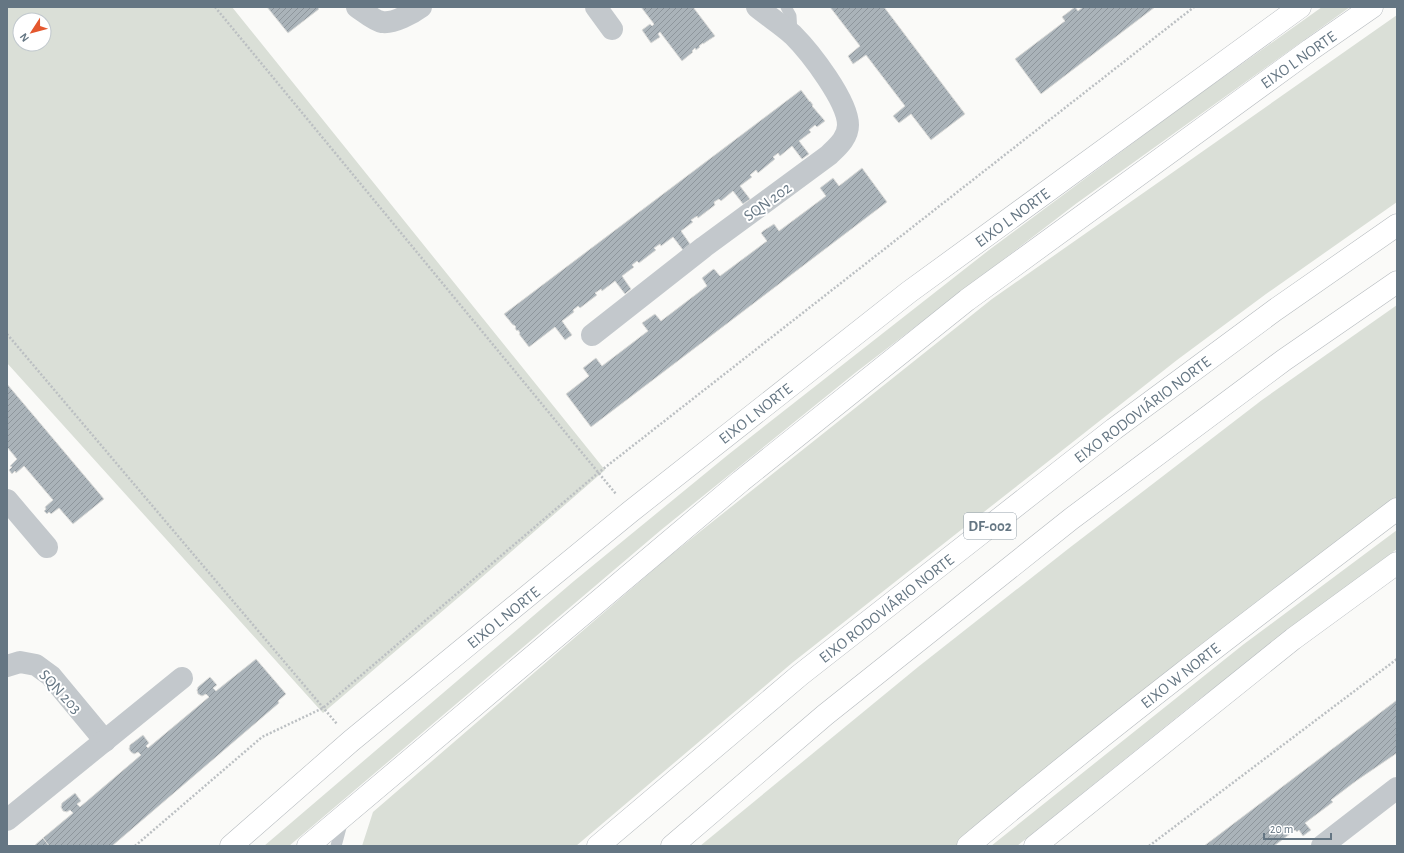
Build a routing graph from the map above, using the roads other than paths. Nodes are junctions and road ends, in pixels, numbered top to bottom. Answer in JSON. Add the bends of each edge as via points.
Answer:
{"nodes":[{"id":1,"x":357,"y":7,"type":"edge"},
{"id":2,"x":421,"y":7,"type":"edge"},
{"id":3,"x":596,"y":7,"type":"edge"},
{"id":4,"x":757,"y":7,"type":"edge"},
{"id":5,"x":786,"y":7,"type":"edge"},
{"id":6,"x":1372,"y":7,"type":"edge"},
{"id":7,"x":1292,"y":10,"type":"edge"},
{"id":8,"x":612,"y":29,"type":"dead end"},
{"id":9,"x":792,"y":35,"type":"junction"},
{"id":10,"x":1397,"y":225,"type":"edge"},
{"id":11,"x":1397,"y":282,"type":"edge"},
{"id":12,"x":592,"y":334,"type":"dead end"},
{"id":13,"x":7,"y":500,"type":"edge"},
{"id":14,"x":1397,"y":509,"type":"edge"},
{"id":15,"x":47,"y":547,"type":"dead end"},
{"id":16,"x":1397,"y":563,"type":"edge"},
{"id":17,"x":7,"y":666,"type":"edge"},
{"id":18,"x":182,"y":678,"type":"dead end"},
{"id":19,"x":105,"y":741,"type":"junction"},
{"id":20,"x":1397,"y":788,"type":"edge"},
{"id":21,"x":344,"y":815,"type":"junction"},
{"id":22,"x":7,"y":820,"type":"edge"},
{"id":23,"x":230,"y":846,"type":"edge"},
{"id":24,"x":308,"y":846,"type":"edge"},
{"id":25,"x":336,"y":846,"type":"edge"},
{"id":26,"x":598,"y":846,"type":"edge"},
{"id":27,"x":672,"y":846,"type":"edge"},
{"id":28,"x":968,"y":846,"type":"edge"},
{"id":29,"x":1035,"y":846,"type":"edge"},
{"id":30,"x":1322,"y":846,"type":"edge"}],
"edges":[{"from":1,"to":2,"type":"street","via":[[382,22],[395,20]]},
{"from":3,"to":8,"type":"street"},
{"from":4,"to":9,"type":"street","name":"SQN 202"},
{"from":5,"to":9,"type":"lane","via":[[791,16]]},
{"from":6,"to":21,"type":"main road","name":"EIXO L NORTE","via":[[967,300],[741,481]]},
{"from":7,"to":23,"type":"main road","name":"EIXO L NORTE","via":[[909,292],[630,512],[352,741]]},
{"from":9,"to":12,"type":"street","name":"SQN 202","via":[[824,73],[843,104],[848,125],[844,140],[829,155]]},
{"from":10,"to":26,"type":"main road","name":"EIXO RODOVIÁRIO NORTE","number":"DF-002","via":[[1275,310],[1114,430],[800,675]]},
{"from":11,"to":27,"type":"main road","number":"DF-002","via":[[1284,360],[1071,519],[825,715]]},
{"from":13,"to":15,"type":"street"},
{"from":14,"to":28,"type":"main road","name":"EIXO W NORTE","via":[[1211,650]]},
{"from":16,"to":29,"type":"main road","via":[[1293,639]]},
{"from":17,"to":19,"type":"street","name":"SQN 203","via":[[20,662],[36,665],[51,676]]},
{"from":18,"to":19,"type":"street"},
{"from":19,"to":22,"type":"street"},
{"from":20,"to":30,"type":"street"},
{"from":21,"to":24,"type":"main road","name":"EIXO L NORTE"},
{"from":21,"to":25,"type":"lane"}]}
